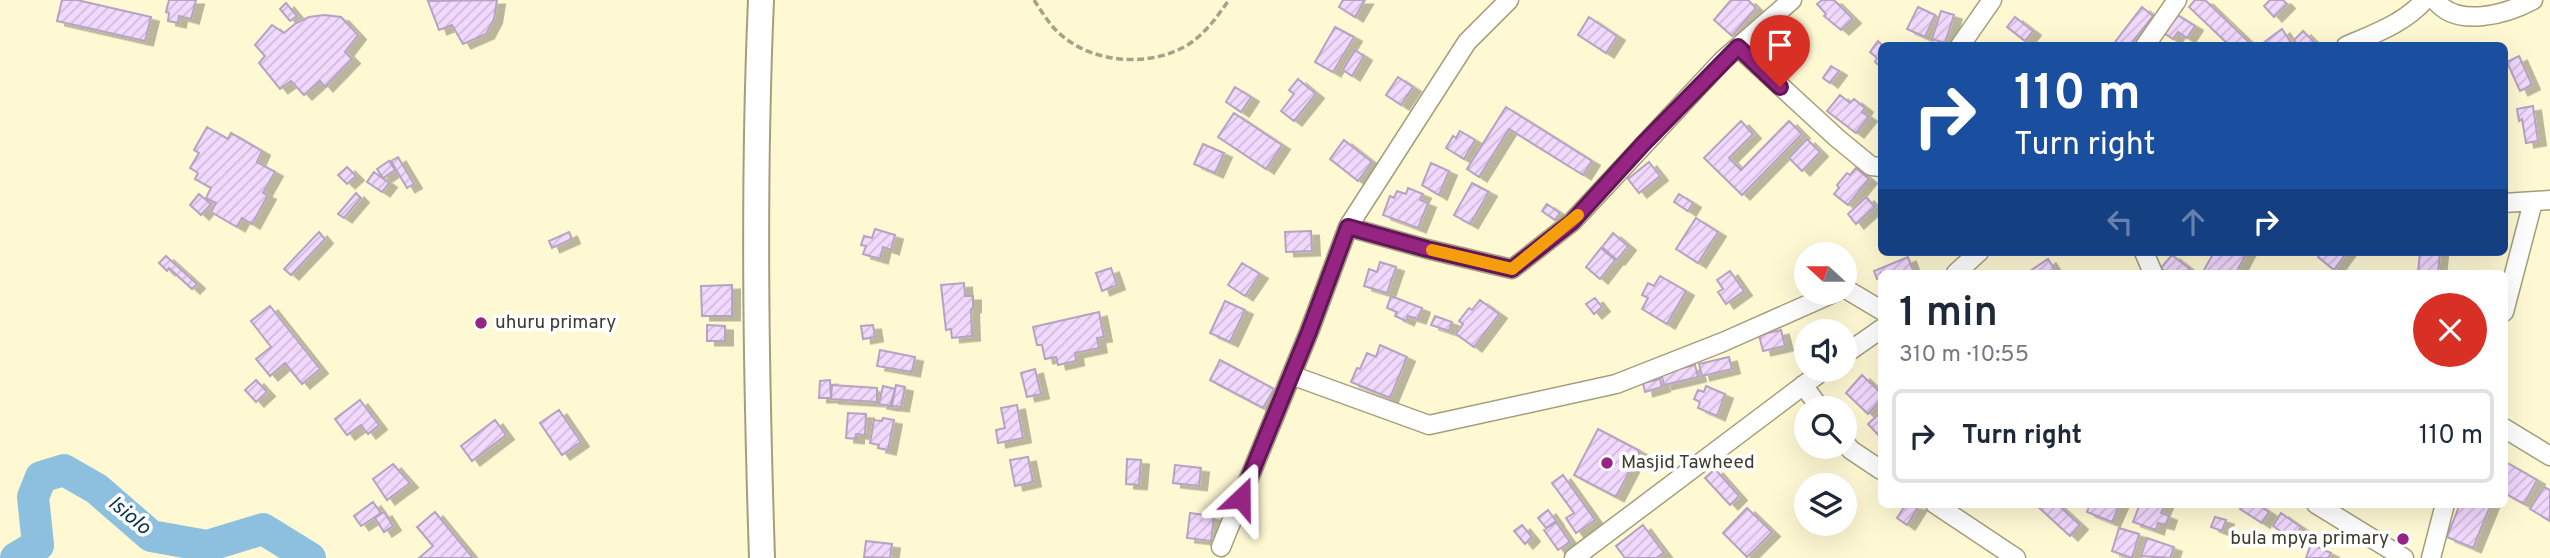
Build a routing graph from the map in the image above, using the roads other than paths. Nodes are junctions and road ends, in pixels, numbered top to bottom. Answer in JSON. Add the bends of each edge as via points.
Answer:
{"nodes":[{"id":1,"x":761,"y":0,"type":"edge"},
{"id":2,"x":1509,"y":0,"type":"edge"},
{"id":3,"x":1792,"y":0,"type":"edge"},
{"id":4,"x":1992,"y":0,"type":"edge"},
{"id":5,"x":2177,"y":0,"type":"edge"},
{"id":6,"x":2425,"y":0,"type":"edge"},
{"id":7,"x":2435,"y":0,"type":"edge"},
{"id":8,"x":2533,"y":0,"type":"edge"},
{"id":9,"x":1963,"y":42,"type":"edge"},
{"id":10,"x":2148,"y":42,"type":"edge"},
{"id":11,"x":2355,"y":42,"type":"edge"},
{"id":12,"x":1738,"y":47,"type":"junction"},
{"id":13,"x":1878,"y":167,"type":"edge"},
{"id":14,"x":2541,"y":201,"type":"edge"},
{"id":15,"x":2508,"y":203,"type":"edge"},
{"id":16,"x":1348,"y":227,"type":"junction"},
{"id":17,"x":1975,"y":256,"type":"edge"},
{"id":18,"x":1959,"y":270,"type":"edge"},
{"id":19,"x":1857,"y":296,"type":"edge"},
{"id":20,"x":2508,"y":300,"type":"edge"},
{"id":21,"x":1807,"y":305,"type":"edge"},
{"id":22,"x":1878,"y":308,"type":"edge"},
{"id":23,"x":1878,"y":331,"type":"edge"},
{"id":24,"x":1857,"y":346,"type":"edge"},
{"id":25,"x":1291,"y":375,"type":"junction"},
{"id":26,"x":1807,"y":382,"type":"edge"},
{"id":27,"x":1803,"y":385,"type":"junction"},
{"id":28,"x":1811,"y":396,"type":"edge"},
{"id":29,"x":2508,"y":430,"type":"edge"},
{"id":30,"x":1857,"y":454,"type":"edge"},
{"id":31,"x":2550,"y":456,"type":"edge"},
{"id":32,"x":1878,"y":468,"type":"edge"},
{"id":33,"x":1941,"y":508,"type":"edge"},
{"id":34,"x":2323,"y":508,"type":"edge"},
{"id":35,"x":2444,"y":508,"type":"edge"},
{"id":36,"x":1221,"y":547,"type":"dead end"},
{"id":37,"x":762,"y":558,"type":"edge"},
{"id":38,"x":1574,"y":558,"type":"edge"},
{"id":39,"x":2017,"y":558,"type":"edge"},
{"id":40,"x":2404,"y":558,"type":"edge"},
{"id":41,"x":2431,"y":558,"type":"edge"}],
"edges":[{"from":1,"to":37,"type":"street","via":[[757,420]]},
{"from":2,"to":16,"type":"street","via":[[1467,42]]},
{"from":3,"to":12,"type":"street"},
{"from":4,"to":9,"type":"street"},
{"from":5,"to":10,"type":"street"},
{"from":6,"to":11,"type":"street","via":[[2407,18]]},
{"from":7,"to":8,"type":"street","via":[[2449,12],[2479,16]]},
{"from":12,"to":13,"type":"street","via":[[1837,138]]},
{"from":12,"to":16,"type":"street","via":[[1572,222],[1512,269]]},
{"from":14,"to":15,"type":"street"},
{"from":14,"to":20,"type":"street"},
{"from":16,"to":25,"type":"street"},
{"from":17,"to":18,"type":"street"},
{"from":19,"to":22,"type":"street"},
{"from":21,"to":25,"type":"street","via":[[1616,384],[1429,425]]},
{"from":23,"to":24,"type":"street"},
{"from":25,"to":36,"type":"street"},
{"from":26,"to":27,"type":"street"},
{"from":27,"to":28,"type":"street"},
{"from":27,"to":38,"type":"street"},
{"from":29,"to":31,"type":"street"},
{"from":30,"to":32,"type":"street"},
{"from":33,"to":39,"type":"street"},
{"from":34,"to":40,"type":"street"},
{"from":35,"to":41,"type":"street"}]}
